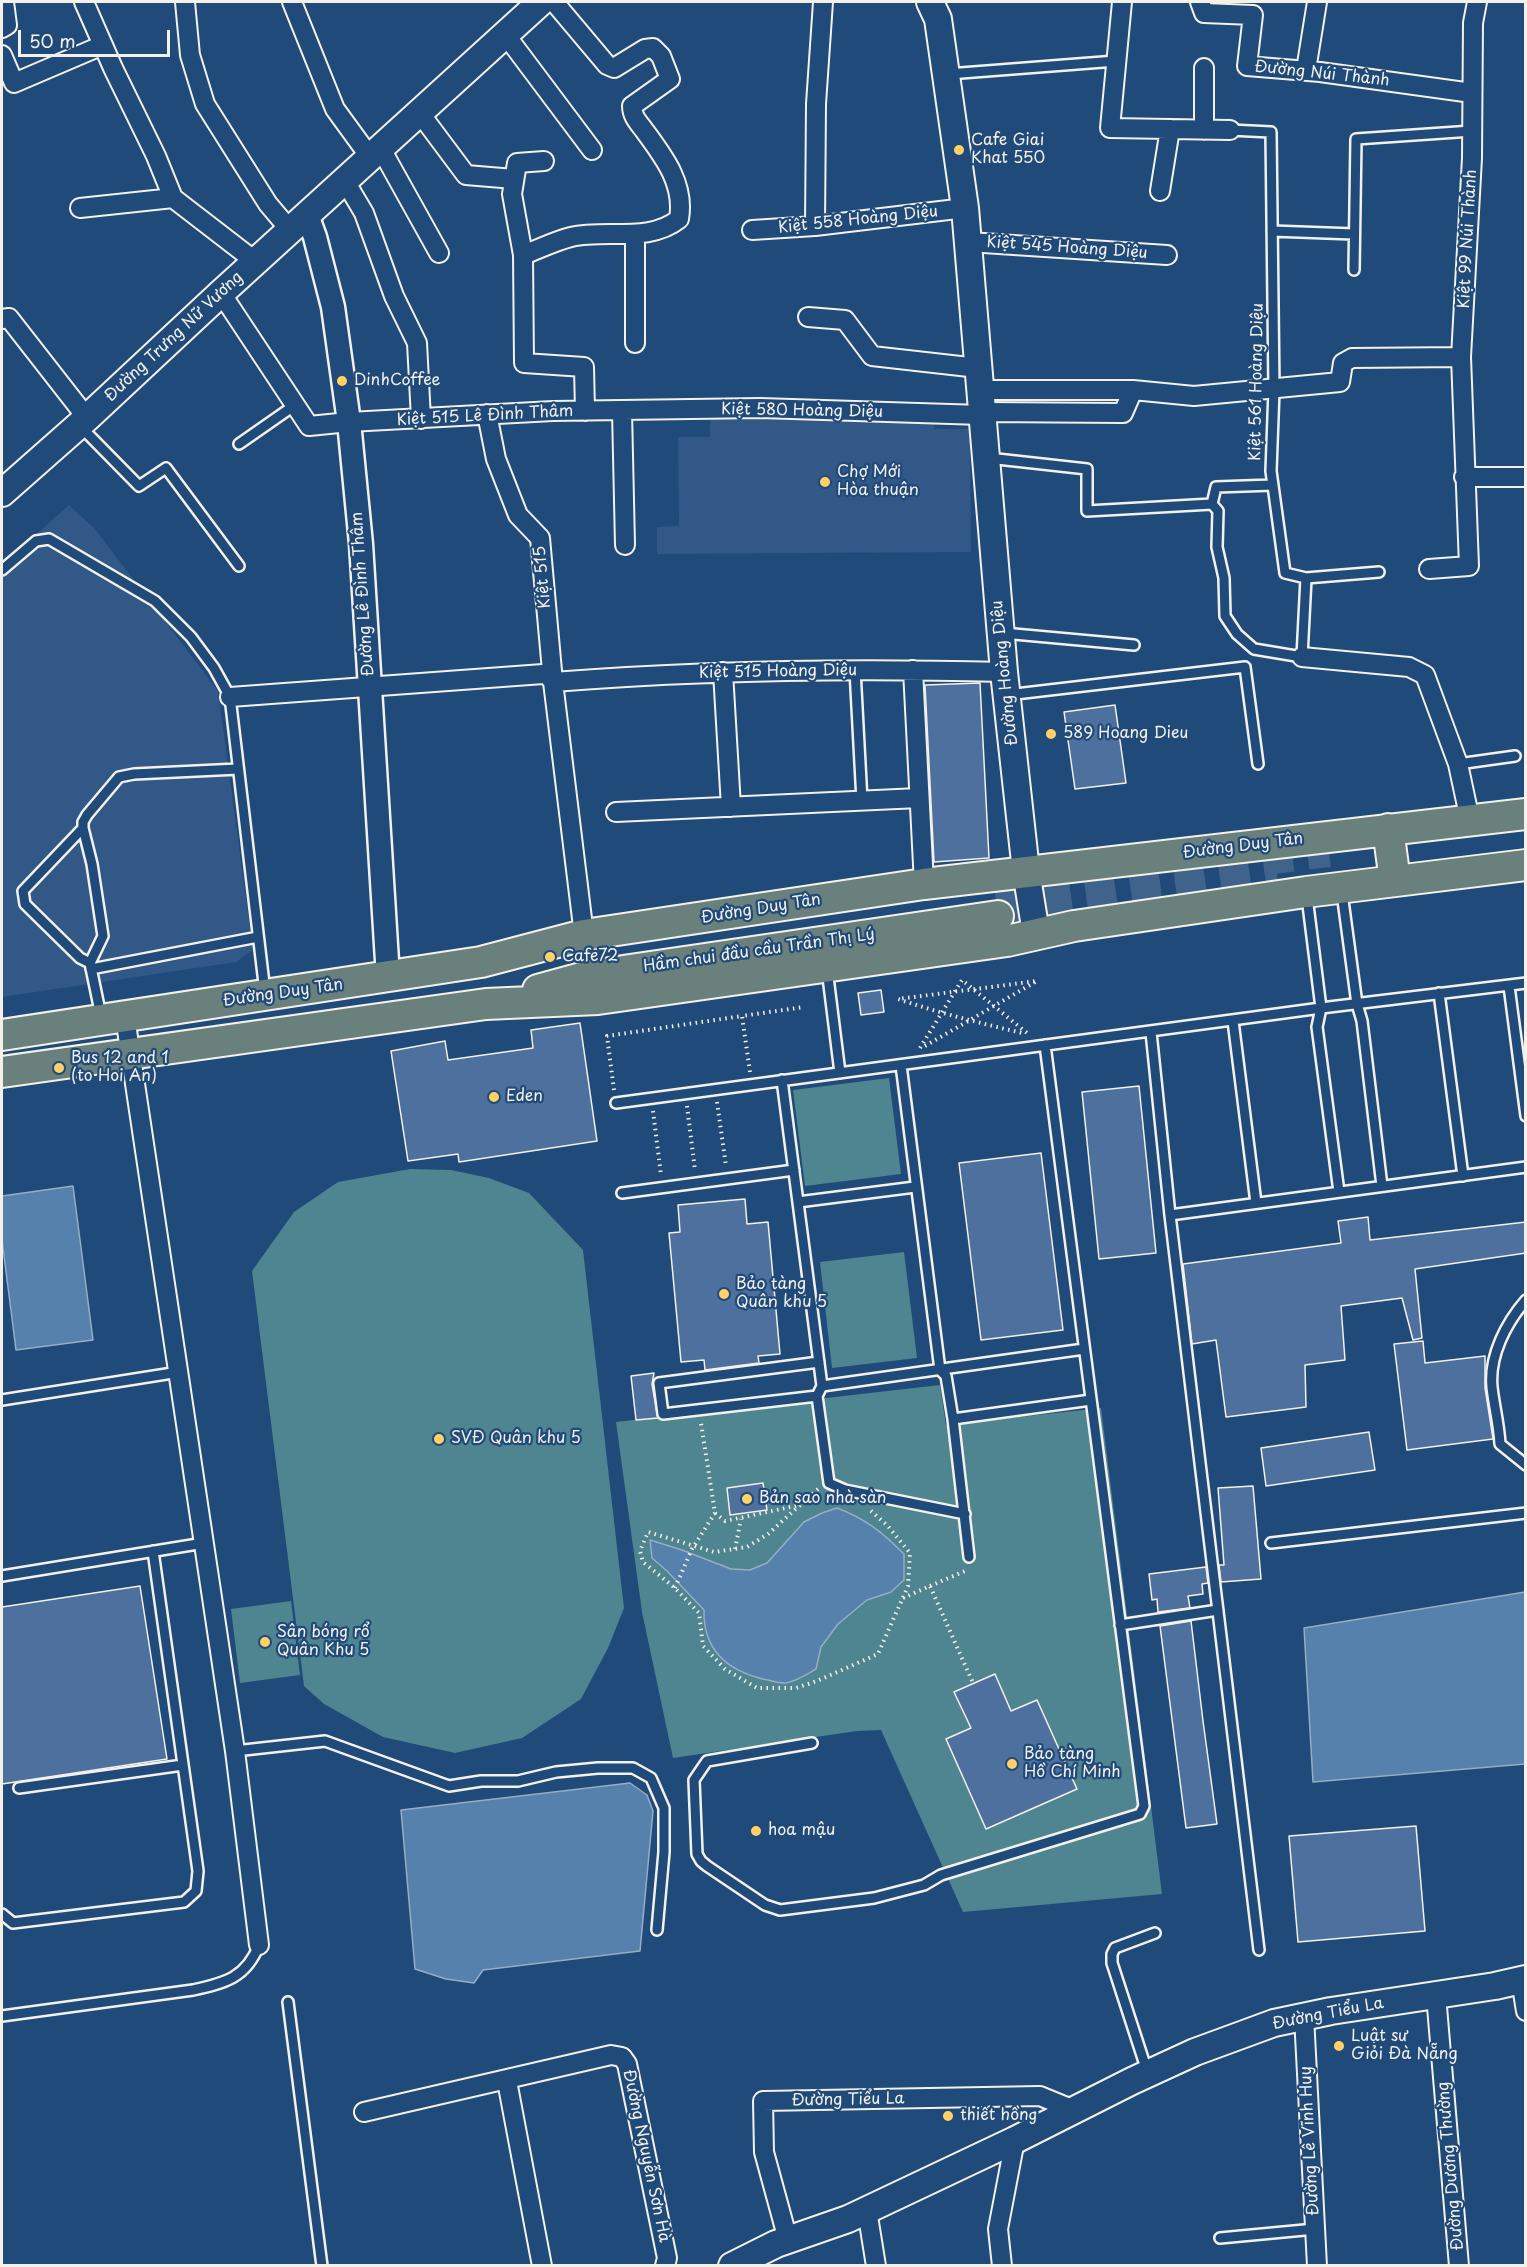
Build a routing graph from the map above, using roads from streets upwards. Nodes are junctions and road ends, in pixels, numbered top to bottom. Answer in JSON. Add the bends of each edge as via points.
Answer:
{"nodes":[{"id":1,"x":4,"y":2,"type":"edge"},
{"id":2,"x":84,"y":2,"type":"edge"},
{"id":3,"x":185,"y":2,"type":"edge"},
{"id":4,"x":292,"y":2,"type":"edge"},
{"id":5,"x":541,"y":2,"type":"edge"},
{"id":6,"x":554,"y":2,"type":"edge"},
{"id":7,"x":823,"y":2,"type":"edge"},
{"id":8,"x":930,"y":2,"type":"edge"},
{"id":9,"x":1122,"y":2,"type":"edge"},
{"id":10,"x":1200,"y":2,"type":"edge"},
{"id":11,"x":1317,"y":2,"type":"edge"},
{"id":12,"x":1477,"y":2,"type":"edge"},
{"id":13,"x":2,"y":28,"type":"edge"},
{"id":14,"x":505,"y":34,"type":"junction"},
{"id":15,"x":103,"y":45,"type":"junction"},
{"id":16,"x":2,"y":55,"type":"edge"},
{"id":17,"x":1204,"y":68,"type":"dead end"},
{"id":18,"x":1306,"y":70,"type":"junction"},
{"id":19,"x":1472,"y":93,"type":"junction"},
{"id":20,"x":419,"y":112,"type":"junction"},
{"id":21,"x":1170,"y":129,"type":"junction"},
{"id":22,"x":1204,"y":130,"type":"junction"},
{"id":23,"x":1230,"y":130,"type":"road end"},
{"id":24,"x":592,"y":150,"type":"dead end"},
{"id":25,"x":375,"y":152,"type":"junction"},
{"id":26,"x":544,"y":161,"type":"dead end"},
{"id":27,"x":514,"y":178,"type":"junction"},
{"id":28,"x":345,"y":181,"type":"junction"},
{"id":29,"x":1160,"y":191,"type":"dead end"},
{"id":30,"x":173,"y":198,"type":"junction"},
{"id":31,"x":80,"y":208,"type":"dead end"},
{"id":32,"x":965,"y":208,"type":"junction"},
{"id":33,"x":298,"y":223,"type":"junction"},
{"id":34,"x":815,"y":226,"type":"junction"},
{"id":35,"x":752,"y":230,"type":"dead end"},
{"id":36,"x":635,"y":234,"type":"junction"},
{"id":37,"x":968,"y":242,"type":"junction"},
{"id":38,"x":439,"y":253,"type":"dead end"},
{"id":39,"x":523,"y":255,"type":"junction"},
{"id":40,"x":1167,"y":255,"type":"dead end"},
{"id":41,"x":256,"y":262,"type":"junction"},
{"id":42,"x":221,"y":293,"type":"junction"},
{"id":43,"x":808,"y":317,"type":"dead end"},
{"id":44,"x":2,"y":319,"type":"edge"},
{"id":45,"x":635,"y":343,"type":"dead end"},
{"id":46,"x":1461,"y":357,"type":"junction"},
{"id":47,"x":980,"y":396,"type":"junction"},
{"id":48,"x":585,"y":411,"type":"junction"},
{"id":49,"x":622,"y":411,"type":"junction"},
{"id":50,"x":487,"y":414,"type":"junction"},
{"id":51,"x":421,"y":419,"type":"junction"},
{"id":52,"x":83,"y":422,"type":"junction"},
{"id":53,"x":349,"y":422,"type":"junction"},
{"id":54,"x":1464,"y":477,"type":"junction"},
{"id":55,"x":1526,"y":477,"type":"edge"},
{"id":56,"x":2,"y":493,"type":"edge"},
{"id":57,"x":625,"y":545,"type":"dead end"},
{"id":58,"x":1429,"y":569,"type":"dead end"},
{"id":59,"x":1302,"y":657,"type":"road end"},
{"id":60,"x":912,"y":670,"type":"junction"},
{"id":61,"x":723,"y":672,"type":"junction"},
{"id":62,"x":553,"y":682,"type":"junction"},
{"id":63,"x":1005,"y":684,"type":"junction"},
{"id":64,"x":369,"y":688,"type":"junction"},
{"id":65,"x":230,"y":697,"type":"road end"},
{"id":66,"x":919,"y":798,"type":"junction"},
{"id":67,"x":731,"y":807,"type":"junction"},
{"id":68,"x":616,"y":812,"type":"dead end"},
{"id":69,"x":1526,"y":814,"type":"edge"},
{"id":70,"x":1470,"y":820,"type":"junction"},
{"id":71,"x":1388,"y":829,"type":"junction"},
{"id":72,"x":1526,"y":865,"type":"edge"},
{"id":73,"x":1026,"y":871,"type":"junction"},
{"id":74,"x":1395,"y":881,"type":"junction"},
{"id":75,"x":924,"y":884,"type":"junction"},
{"id":76,"x":1036,"y":933,"type":"junction"},
{"id":77,"x":584,"y":935,"type":"junction"},
{"id":78,"x":481,"y":962,"type":"junction"},
{"id":79,"x":388,"y":977,"type":"junction"},
{"id":80,"x":486,"y":1004,"type":"junction"},
{"id":81,"x":114,"y":1018,"type":"junction"},
{"id":82,"x":2,"y":1035,"type":"edge"},
{"id":83,"x":131,"y":1054,"type":"junction"},
{"id":84,"x":2,"y":1072,"type":"edge"},
{"id":85,"x":259,"y":1945,"type":"road end"},
{"id":86,"x":1523,"y":1980,"type":"edge"},
{"id":87,"x":1436,"y":1995,"type":"junction"},
{"id":88,"x":1526,"y":2011,"type":"edge"},
{"id":89,"x":1304,"y":2016,"type":"junction"},
{"id":90,"x":507,"y":2080,"type":"junction"},
{"id":91,"x":1074,"y":2110,"type":"junction"},
{"id":92,"x":364,"y":2112,"type":"dead end"},
{"id":93,"x":1015,"y":2139,"type":"junction"},
{"id":94,"x":867,"y":2210,"type":"junction"},
{"id":95,"x":782,"y":2242,"type":"junction"},
{"id":96,"x":542,"y":2265,"type":"edge"},
{"id":97,"x":666,"y":2265,"type":"edge"},
{"id":98,"x":732,"y":2265,"type":"edge"},
{"id":99,"x":759,"y":2265,"type":"edge"},
{"id":100,"x":876,"y":2265,"type":"edge"},
{"id":101,"x":1002,"y":2265,"type":"edge"},
{"id":102,"x":1317,"y":2265,"type":"edge"},
{"id":103,"x":1460,"y":2265,"type":"edge"}],
"edges":[{"from":1,"to":13,"type":"street","via":[[7,25]]},
{"from":2,"to":15,"type":"street"},
{"from":3,"to":33,"type":"street","via":[[190,55],[206,104],[268,204]]},
{"from":4,"to":25,"type":"street","via":[[335,110]]},
{"from":5,"to":14,"type":"main road","name":"Đường Trưng Nữ Vương"},
{"from":6,"to":36,"type":"street","via":[[607,65],[614,68],[653,48],[661,56],[670,79],[632,106],[632,114],[676,179],[681,204],[679,219],[670,226]]},
{"from":7,"to":34,"type":"street","via":[[816,104]]},
{"from":8,"to":32,"type":"main road","name":"Đường Hoàng Diệu","via":[[938,19]]},
{"from":9,"to":21,"type":"street","via":[[1110,128]]},
{"from":10,"to":18,"type":"street","name":"Đường Núi Thành","via":[[1204,13],[1253,15],[1247,66]]},
{"from":11,"to":18,"type":"street"},
{"from":12,"to":19,"type":"street","name":"Kiệt 99 Núi Thành"},
{"from":14,"to":20,"type":"main road","name":"Đường Trưng Nữ Vương"},
{"from":14,"to":24,"type":"street"},
{"from":15,"to":16,"type":"street","via":[[14,83]]},
{"from":15,"to":30,"type":"street"},
{"from":17,"to":22,"type":"street"},
{"from":18,"to":19,"type":"street","name":"Đường Núi Thành"},
{"from":19,"to":46,"type":"street","name":"Kiệt 99 Núi Thành"},
{"from":20,"to":25,"type":"main road","name":"Đường Trưng Nữ Vương"},
{"from":20,"to":27,"type":"street","via":[[466,175]]},
{"from":21,"to":22,"type":"street"},
{"from":21,"to":29,"type":"street"},
{"from":22,"to":23,"type":"street"},
{"from":25,"to":28,"type":"main road","name":"Đường Trưng Nữ Vương"},
{"from":25,"to":38,"type":"street"},
{"from":26,"to":27,"type":"street","via":[[517,164]]},
{"from":27,"to":39,"type":"street","via":[[512,194]]},
{"from":28,"to":33,"type":"main road","name":"Đường Trưng Nữ Vương"},
{"from":28,"to":51,"type":"street","via":[[364,213],[394,296],[417,343]]},
{"from":30,"to":31,"type":"street"},
{"from":30,"to":41,"type":"street"},
{"from":32,"to":34,"type":"street","name":"Kiệt 558 Hoàng Diệu"},
{"from":32,"to":37,"type":"main road","name":"Đường Hoàng Diệu"},
{"from":33,"to":41,"type":"main road","name":"Đường Trưng Nữ Vương"},
{"from":33,"to":53,"type":"street","name":"Đường Lê Đình Thâm","via":[[315,237],[333,307]]},
{"from":34,"to":35,"type":"street","name":"Kiệt 558 Hoàng Diệu"},
{"from":36,"to":39,"type":"street","via":[[572,237]]},
{"from":36,"to":45,"type":"street"},
{"from":37,"to":40,"type":"street","name":"Kiệt 545 Hoàng Diệu"},
{"from":37,"to":47,"type":"main road","name":"Đường Hoàng Diệu"},
{"from":39,"to":48,"type":"street","via":[[524,363],[584,367]]},
{"from":41,"to":42,"type":"main road","name":"Đường Trưng Nữ Vương"},
{"from":42,"to":52,"type":"main road","name":"Đường Trưng Nữ Vương"},
{"from":42,"to":53,"type":"street","name":"Kiệt 515 Lê Đình Thâm","via":[[309,426]]},
{"from":43,"to":47,"type":"street","via":[[845,320],[872,356]]},
{"from":44,"to":52,"type":"street","via":[[9,318]]},
{"from":46,"to":47,"type":"street","via":[[1352,358],[1343,363],[1340,382],[1274,390],[1194,396],[1132,390],[1123,413]]},
{"from":46,"to":54,"type":"street","name":"Kiệt 99 Núi Thành"},
{"from":47,"to":49,"type":"street","name":"Kiệt 580 Hoàng Diệu"},
{"from":47,"to":63,"type":"main road","name":"Đường Hoàng Diệu"},
{"from":48,"to":49,"type":"street","name":"Kiệt 515 Lê Đình Thâm"},
{"from":48,"to":50,"type":"street","name":"Kiệt 515 Lê Đình Thâm"},
{"from":49,"to":57,"type":"street"},
{"from":50,"to":51,"type":"street","name":"Kiệt 515 Lê Đình Thâm"},
{"from":50,"to":62,"type":"street","name":"Kiệt 515","via":[[496,459],[518,515],[540,538]]},
{"from":51,"to":53,"type":"street","name":"Kiệt 515 Lê Đình Thâm"},
{"from":52,"to":56,"type":"main road","name":"Đường Trưng Nữ Vương"},
{"from":53,"to":64,"type":"street","name":"Đường Lê Đình Thâm"},
{"from":54,"to":55,"type":"street"},
{"from":54,"to":58,"type":"street","name":"Kiệt 99 Núi Thành","via":[[1469,566]]},
{"from":59,"to":70,"type":"street","via":[[1409,667],[1425,675],[1458,764]]},
{"from":60,"to":61,"type":"street","name":"Kiệt 515 Hoàng Diệu"},
{"from":60,"to":63,"type":"street","name":"Kiệt 515 Hoàng Diệu"},
{"from":60,"to":66,"type":"street"},
{"from":61,"to":62,"type":"street","name":"Kiệt 515 Hoàng Diệu"},
{"from":61,"to":67,"type":"street"},
{"from":62,"to":64,"type":"street","name":"Kiệt 515 Hoàng Diệu","via":[[543,674]]},
{"from":62,"to":77,"type":"street","name":"Kiệt 515"},
{"from":63,"to":73,"type":"main road","name":"Đường Hoàng Diệu"},
{"from":64,"to":65,"type":"street","name":"Kiệt 515 Hoàng Diệu"},
{"from":64,"to":79,"type":"street","name":"Đường Lê Đình Thâm"},
{"from":66,"to":67,"type":"street"},
{"from":66,"to":75,"type":"street"},
{"from":67,"to":68,"type":"street"},
{"from":69,"to":70,"type":"main road","name":"Đường Duy Tân"},
{"from":70,"to":71,"type":"main road","name":"Đường Duy Tân"},
{"from":71,"to":73,"type":"main road","name":"Đường Duy Tân"},
{"from":71,"to":74,"type":"main road"},
{"from":72,"to":74,"type":"main road"},
{"from":73,"to":75,"type":"main road","name":"Đường Duy Tân"},
{"from":73,"to":76,"type":"main road","name":"Đường Hoàng Diệu"},
{"from":74,"to":76,"type":"main road"},
{"from":75,"to":77,"type":"main road","name":"Đường Duy Tân"},
{"from":76,"to":80,"type":"main road","via":[[598,999]]},
{"from":77,"to":78,"type":"main road","name":"Đường Duy Tân"},
{"from":78,"to":79,"type":"main road","name":"Đường Duy Tân"},
{"from":78,"to":80,"type":"main road","name":"Hầm chui đầu cầu Trần Thị Lý","via":[[586,956],[996,905],[590,976]]},
{"from":79,"to":81,"type":"main road","name":"Đường Duy Tân"},
{"from":80,"to":83,"type":"main road"},
{"from":81,"to":82,"type":"main road","name":"Đường Duy Tân"},
{"from":81,"to":83,"type":"street"},
{"from":83,"to":84,"type":"main road"},
{"from":83,"to":85,"type":"street","via":[[235,1751]]},
{"from":86,"to":87,"type":"main road","name":"Đường Tiểu La"},
{"from":86,"to":88,"type":"street"},
{"from":87,"to":89,"type":"main road","name":"Đường Tiểu La"},
{"from":87,"to":103,"type":"street","name":"Đường Dương Thường"},
{"from":89,"to":91,"type":"main road","name":"Đường Tiểu La","via":[[1195,2052]]},
{"from":89,"to":102,"type":"street","name":"Đường Lê Vĩnh Huy"},
{"from":90,"to":92,"type":"street","name":"Đường Nguyễn Sơn Hà"},
{"from":90,"to":96,"type":"street"},
{"from":90,"to":97,"type":"street","name":"Đường Nguyễn Sơn Hà","via":[[611,2055],[622,2057],[632,2087]]},
{"from":91,"to":93,"type":"main road","name":"Đường Tiểu La"},
{"from":91,"to":95,"type":"street","name":"Đường Tiểu La","via":[[1040,2096],[763,2101],[764,2152]]},
{"from":93,"to":94,"type":"main road","name":"Đường Tiểu La"},
{"from":93,"to":101,"type":"street","via":[[998,2229]]},
{"from":94,"to":95,"type":"main road","name":"Đường Tiểu La"},
{"from":94,"to":100,"type":"street"},
{"from":95,"to":98,"type":"main road","name":"Đường Tiểu La"},
{"from":95,"to":99,"type":"main road"}]}
